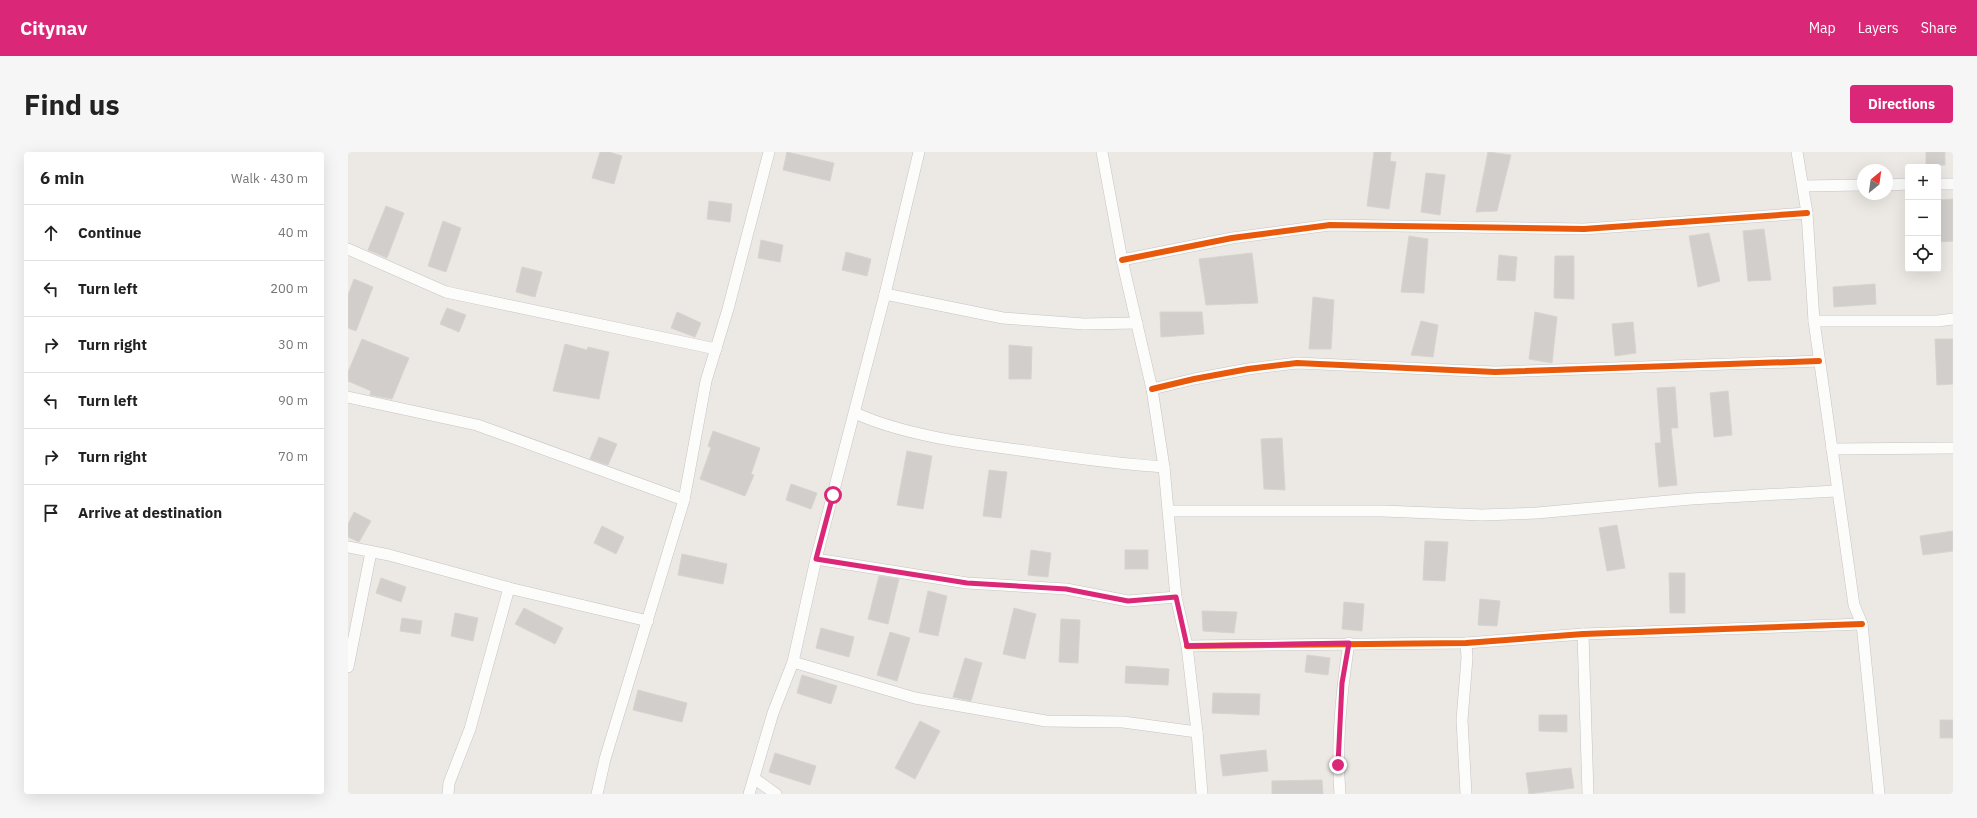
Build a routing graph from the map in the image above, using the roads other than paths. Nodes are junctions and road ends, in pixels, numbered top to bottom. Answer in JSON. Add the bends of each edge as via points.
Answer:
{"nodes":[{"id":1,"x":769,"y":152,"type":"edge"},
{"id":2,"x":919,"y":152,"type":"edge"},
{"id":3,"x":1102,"y":152,"type":"edge"},
{"id":4,"x":1797,"y":152,"type":"edge"},
{"id":5,"x":1905,"y":184,"type":"edge"},
{"id":6,"x":1941,"y":184,"type":"edge"},
{"id":7,"x":1953,"y":184,"type":"edge"},
{"id":8,"x":1857,"y":185,"type":"edge"},
{"id":9,"x":1893,"y":185,"type":"edge"},
{"id":10,"x":1803,"y":186,"type":"junction"},
{"id":11,"x":1807,"y":213,"type":"junction"},
{"id":12,"x":348,"y":249,"type":"edge"},
{"id":13,"x":1122,"y":260,"type":"junction"},
{"id":14,"x":886,"y":294,"type":"junction"},
{"id":15,"x":1953,"y":319,"type":"edge"},
{"id":16,"x":1814,"y":321,"type":"junction"},
{"id":17,"x":1137,"y":323,"type":"junction"},
{"id":18,"x":716,"y":349,"type":"junction"},
{"id":19,"x":1819,"y":361,"type":"junction"},
{"id":20,"x":1152,"y":389,"type":"junction"},
{"id":21,"x":348,"y":397,"type":"edge"},
{"id":22,"x":855,"y":413,"type":"junction"},
{"id":23,"x":1953,"y":448,"type":"edge"},
{"id":24,"x":1832,"y":449,"type":"junction"},
{"id":25,"x":1164,"y":467,"type":"junction"},
{"id":26,"x":1836,"y":492,"type":"junction"},
{"id":27,"x":684,"y":500,"type":"junction"},
{"id":28,"x":1169,"y":510,"type":"junction"},
{"id":29,"x":348,"y":547,"type":"edge"},
{"id":30,"x":372,"y":552,"type":"junction"},
{"id":31,"x":816,"y":559,"type":"junction"},
{"id":32,"x":509,"y":588,"type":"junction"},
{"id":33,"x":1176,"y":597,"type":"junction"},
{"id":34,"x":648,"y":621,"type":"junction"},
{"id":35,"x":1862,"y":624,"type":"junction"},
{"id":36,"x":1583,"y":634,"type":"junction"},
{"id":37,"x":1349,"y":643,"type":"junction"},
{"id":38,"x":1466,"y":643,"type":"junction"},
{"id":39,"x":1187,"y":646,"type":"junction"},
{"id":40,"x":793,"y":662,"type":"junction"},
{"id":41,"x":348,"y":667,"type":"edge"},
{"id":42,"x":1197,"y":732,"type":"junction"},
{"id":43,"x":754,"y":779,"type":"junction"},
{"id":44,"x":448,"y":794,"type":"edge"},
{"id":45,"x":597,"y":794,"type":"edge"},
{"id":46,"x":749,"y":794,"type":"edge"},
{"id":47,"x":776,"y":794,"type":"edge"},
{"id":48,"x":1202,"y":794,"type":"edge"},
{"id":49,"x":1340,"y":794,"type":"edge"},
{"id":50,"x":1466,"y":794,"type":"edge"},
{"id":51,"x":1588,"y":794,"type":"edge"},
{"id":52,"x":1880,"y":794,"type":"edge"}],
"edges":[{"from":1,"to":18,"type":"street"},
{"from":2,"to":14,"type":"street"},
{"from":3,"to":13,"type":"street"},
{"from":4,"to":10,"type":"street"},
{"from":5,"to":9,"type":"street"},
{"from":6,"to":7,"type":"street"},
{"from":8,"to":10,"type":"street"},
{"from":10,"to":11,"type":"street"},
{"from":11,"to":13,"type":"street","via":[[1584,229],[1330,225],[1232,238]]},
{"from":11,"to":16,"type":"street"},
{"from":12,"to":18,"type":"street","via":[[446,292]]},
{"from":13,"to":17,"type":"street"},
{"from":14,"to":17,"type":"street","via":[[1003,318],[1084,324]]},
{"from":14,"to":22,"type":"street"},
{"from":15,"to":16,"type":"street"},
{"from":16,"to":19,"type":"street"},
{"from":17,"to":20,"type":"street"},
{"from":18,"to":27,"type":"street","via":[[706,381]]},
{"from":19,"to":20,"type":"street","via":[[1496,372],[1297,363],[1248,368]]},
{"from":19,"to":24,"type":"street"},
{"from":20,"to":25,"type":"street"},
{"from":21,"to":27,"type":"street","via":[[477,425]]},
{"from":22,"to":25,"type":"street","via":[[879,424],[977,444],[1115,464]]},
{"from":22,"to":31,"type":"street"},
{"from":23,"to":24,"type":"street"},
{"from":24,"to":26,"type":"street"},
{"from":25,"to":28,"type":"street"},
{"from":26,"to":28,"type":"street","via":[[1691,499],[1537,513],[1474,515],[1383,511]]},
{"from":26,"to":35,"type":"street","via":[[1854,605]]},
{"from":27,"to":34,"type":"street"},
{"from":28,"to":33,"type":"street"},
{"from":29,"to":30,"type":"street"},
{"from":30,"to":32,"type":"street","via":[[431,565]]},
{"from":30,"to":41,"type":"street"},
{"from":31,"to":33,"type":"street","via":[[967,583],[1066,589],[1128,601]]},
{"from":31,"to":40,"type":"street"},
{"from":32,"to":34,"type":"street"},
{"from":32,"to":44,"type":"street","via":[[470,729],[449,783]]},
{"from":33,"to":39,"type":"street"},
{"from":34,"to":45,"type":"street","via":[[605,759]]},
{"from":35,"to":36,"type":"street"},
{"from":35,"to":52,"type":"street"},
{"from":36,"to":38,"type":"street"},
{"from":36,"to":51,"type":"street"},
{"from":37,"to":38,"type":"street"},
{"from":37,"to":39,"type":"street"},
{"from":37,"to":49,"type":"street","via":[[1342,690],[1338,765]]},
{"from":38,"to":50,"type":"street","via":[[1468,658],[1462,720]]},
{"from":39,"to":42,"type":"street"},
{"from":40,"to":42,"type":"street","via":[[915,698],[1046,721],[1123,722]]},
{"from":40,"to":43,"type":"street"},
{"from":42,"to":48,"type":"street"},
{"from":43,"to":46,"type":"street"},
{"from":43,"to":47,"type":"street"}]}
